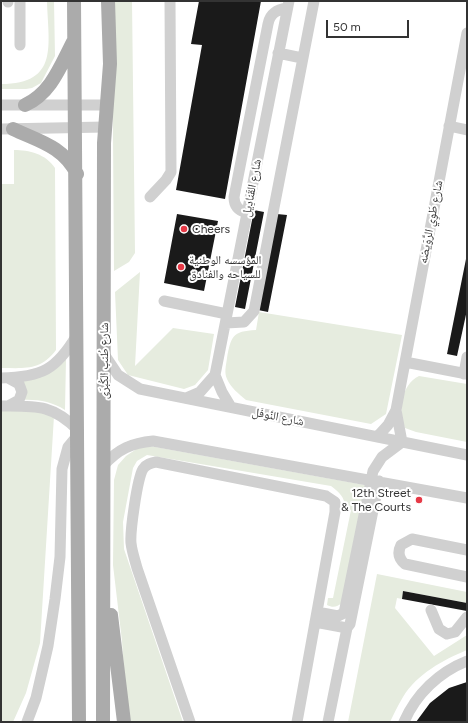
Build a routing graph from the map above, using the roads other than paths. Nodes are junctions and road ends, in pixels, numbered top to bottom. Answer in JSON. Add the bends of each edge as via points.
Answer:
{"nodes":[{"id":1,"x":20,"y":1,"type":"edge"},
{"id":2,"x":74,"y":1,"type":"edge"},
{"id":3,"x":108,"y":1,"type":"edge"},
{"id":4,"x":170,"y":1,"type":"edge"},
{"id":5,"x":314,"y":1,"type":"edge"},
{"id":6,"x":288,"y":5,"type":"edge"},
{"id":7,"x":467,"y":33,"type":"edge"},
{"id":8,"x":74,"y":40,"type":"junction"},
{"id":9,"x":20,"y":45,"type":"dead end"},
{"id":10,"x":278,"y":53,"type":"junction"},
{"id":11,"x":302,"y":58,"type":"junction"},
{"id":12,"x":1,"y":105,"type":"edge"},
{"id":13,"x":25,"y":105,"type":"junction"},
{"id":14,"x":76,"y":105,"type":"junction"},
{"id":15,"x":107,"y":105,"type":"junction"},
{"id":16,"x":449,"y":126,"type":"junction"},
{"id":17,"x":76,"y":127,"type":"junction"},
{"id":18,"x":105,"y":127,"type":"junction"},
{"id":19,"x":7,"y":129,"type":"edge"},
{"id":20,"x":467,"y":130,"type":"edge"},
{"id":21,"x":77,"y":174,"type":"junction"},
{"id":22,"x":150,"y":197,"type":"dead end"},
{"id":23,"x":247,"y":213,"type":"junction"},
{"id":24,"x":164,"y":301,"type":"dead end"},
{"id":25,"x":227,"y":319,"type":"junction"},
{"id":26,"x":78,"y":335,"type":"junction"},
{"id":27,"x":104,"y":354,"type":"junction"},
{"id":28,"x":467,"y":357,"type":"edge"},
{"id":29,"x":405,"y":362,"type":"junction"},
{"id":30,"x":465,"y":374,"type":"edge"},
{"id":31,"x":216,"y":375,"type":"junction"},
{"id":32,"x":5,"y":378,"type":"edge"},
{"id":33,"x":186,"y":398,"type":"junction"},
{"id":34,"x":4,"y":406,"type":"edge"},
{"id":35,"x":231,"y":407,"type":"junction"},
{"id":36,"x":396,"y":410,"type":"junction"},
{"id":37,"x":78,"y":432,"type":"junction"},
{"id":38,"x":376,"y":437,"type":"junction"},
{"id":39,"x":402,"y":442,"type":"junction"},
{"id":40,"x":467,"y":455,"type":"edge"},
{"id":41,"x":104,"y":465,"type":"junction"},
{"id":42,"x":375,"y":480,"type":"junction"},
{"id":43,"x":467,"y":498,"type":"edge"},
{"id":44,"x":467,"y":550,"type":"edge"},
{"id":45,"x":361,"y":553,"type":"junction"},
{"id":46,"x":104,"y":555,"type":"junction"},
{"id":47,"x":467,"y":577,"type":"edge"},
{"id":48,"x":431,"y":610,"type":"dead end"},
{"id":49,"x":316,"y":617,"type":"junction"},
{"id":50,"x":467,"y":617,"type":"edge"},
{"id":51,"x":346,"y":628,"type":"junction"},
{"id":52,"x":467,"y":661,"type":"edge"},
{"id":53,"x":27,"y":722,"type":"edge"},
{"id":54,"x":79,"y":722,"type":"edge"},
{"id":55,"x":103,"y":722,"type":"edge"},
{"id":56,"x":124,"y":722,"type":"edge"},
{"id":57,"x":190,"y":722,"type":"edge"},
{"id":58,"x":297,"y":722,"type":"edge"},
{"id":59,"x":328,"y":722,"type":"edge"},
{"id":60,"x":404,"y":722,"type":"edge"}],
"edges":[{"from":1,"to":9,"type":"street"},
{"from":2,"to":8,"type":"main road"},
{"from":3,"to":15,"type":"main road","name":"شارع طُنب الكُبرَى","via":[[110,64]]},
{"from":4,"to":22,"type":"street","via":[[171,167],[166,180]]},
{"from":5,"to":11,"type":"street"},
{"from":6,"to":10,"type":"street","name":"شارع القَنادِيل"},
{"from":6,"to":23,"type":"street","via":[[276,11],[268,24],[234,197],[236,207]]},
{"from":7,"to":16,"type":"street","name":"شارع طَوِي الرِّوَيضه"},
{"from":8,"to":13,"type":"main road","via":[[47,89]]},
{"from":8,"to":14,"type":"main road"},
{"from":10,"to":11,"type":"street"},
{"from":10,"to":23,"type":"street","name":"شارع القَنادِيل"},
{"from":11,"to":25,"type":"street","via":[[254,311],[244,322]]},
{"from":12,"to":13,"type":"street"},
{"from":13,"to":14,"type":"street"},
{"from":14,"to":15,"type":"street"},
{"from":14,"to":17,"type":"main road"},
{"from":15,"to":18,"type":"main road","name":"شارع طُنب الكُبرَى"},
{"from":16,"to":20,"type":"street"},
{"from":16,"to":29,"type":"street","name":"شارع طَوِي الرِّوَيضه"},
{"from":17,"to":18,"type":"street"},
{"from":17,"to":19,"type":"street"},
{"from":17,"to":21,"type":"main road"},
{"from":18,"to":27,"type":"main road","name":"شارع طُنب الكُبرَى"},
{"from":19,"to":21,"type":"main road","via":[[58,150],[69,160]]},
{"from":21,"to":26,"type":"main road"},
{"from":23,"to":25,"type":"street","name":"شارع القَنادِيل"},
{"from":24,"to":25,"type":"street"},
{"from":25,"to":31,"type":"street","name":"شارع القَنادِيل"},
{"from":26,"to":32,"type":"street","via":[[67,352],[52,367],[36,374]]},
{"from":26,"to":37,"type":"main road"},
{"from":27,"to":33,"type":"street","name":"شارع النَّوفَل","via":[[118,375],[132,385],[148,391]]},
{"from":27,"to":41,"type":"main road","name":"شارع طُنب الكُبرَى"},
{"from":28,"to":30,"type":"street"},
{"from":29,"to":30,"type":"street"},
{"from":29,"to":36,"type":"street","name":"شارع طَوِي الرِّوَيضه"},
{"from":31,"to":33,"type":"street","via":[[200,392]]},
{"from":31,"to":35,"type":"street"},
{"from":32,"to":34,"type":"street","via":[[20,384],[22,392],[19,400]]},
{"from":33,"to":35,"type":"street","name":"شارع النَّوفَل"},
{"from":34,"to":37,"type":"street","via":[[54,410],[67,419]]},
{"from":35,"to":38,"type":"street","name":"شارع النَّوفَل"},
{"from":36,"to":38,"type":"street","name":"شارع طَوِي الرِّوَيضه","via":[[388,425]]},
{"from":36,"to":39,"type":"street","name":"شارع طَوِي الرِّوَيضه"},
{"from":37,"to":53,"type":"street","via":[[68,447],[62,469],[60,557],[55,599],[48,646],[36,698]]},
{"from":37,"to":54,"type":"main road"},
{"from":38,"to":39,"type":"street","name":"شارع النَّوفَل"},
{"from":39,"to":40,"type":"street","name":"شارع النَّوفَل"},
{"from":39,"to":42,"type":"street","via":[[382,457]]},
{"from":41,"to":42,"type":"street","via":[[111,456],[126,447],[153,441]]},
{"from":41,"to":46,"type":"main road","name":"شارع طُنب الكُبرَى"},
{"from":42,"to":43,"type":"street"},
{"from":42,"to":45,"type":"street"},
{"from":44,"to":47,"type":"street","via":[[412,539],[400,545],[398,554],[402,562],[409,566]]},
{"from":45,"to":49,"type":"street","via":[[344,613],[338,616]]},
{"from":45,"to":51,"type":"street","via":[[351,622]]},
{"from":46,"to":55,"type":"main road","name":"شارع طُنب الكُبرَى"},
{"from":46,"to":56,"type":"main road"},
{"from":48,"to":50,"type":"street","via":[[439,629],[447,634],[455,632]]},
{"from":49,"to":51,"type":"street"},
{"from":49,"to":57,"type":"street","via":[[335,512],[335,502],[331,498],[156,462],[146,465],[141,474],[131,544]]},
{"from":49,"to":58,"type":"street"},
{"from":51,"to":59,"type":"street"},
{"from":52,"to":60,"type":"street","via":[[438,677],[409,711]]}]}
